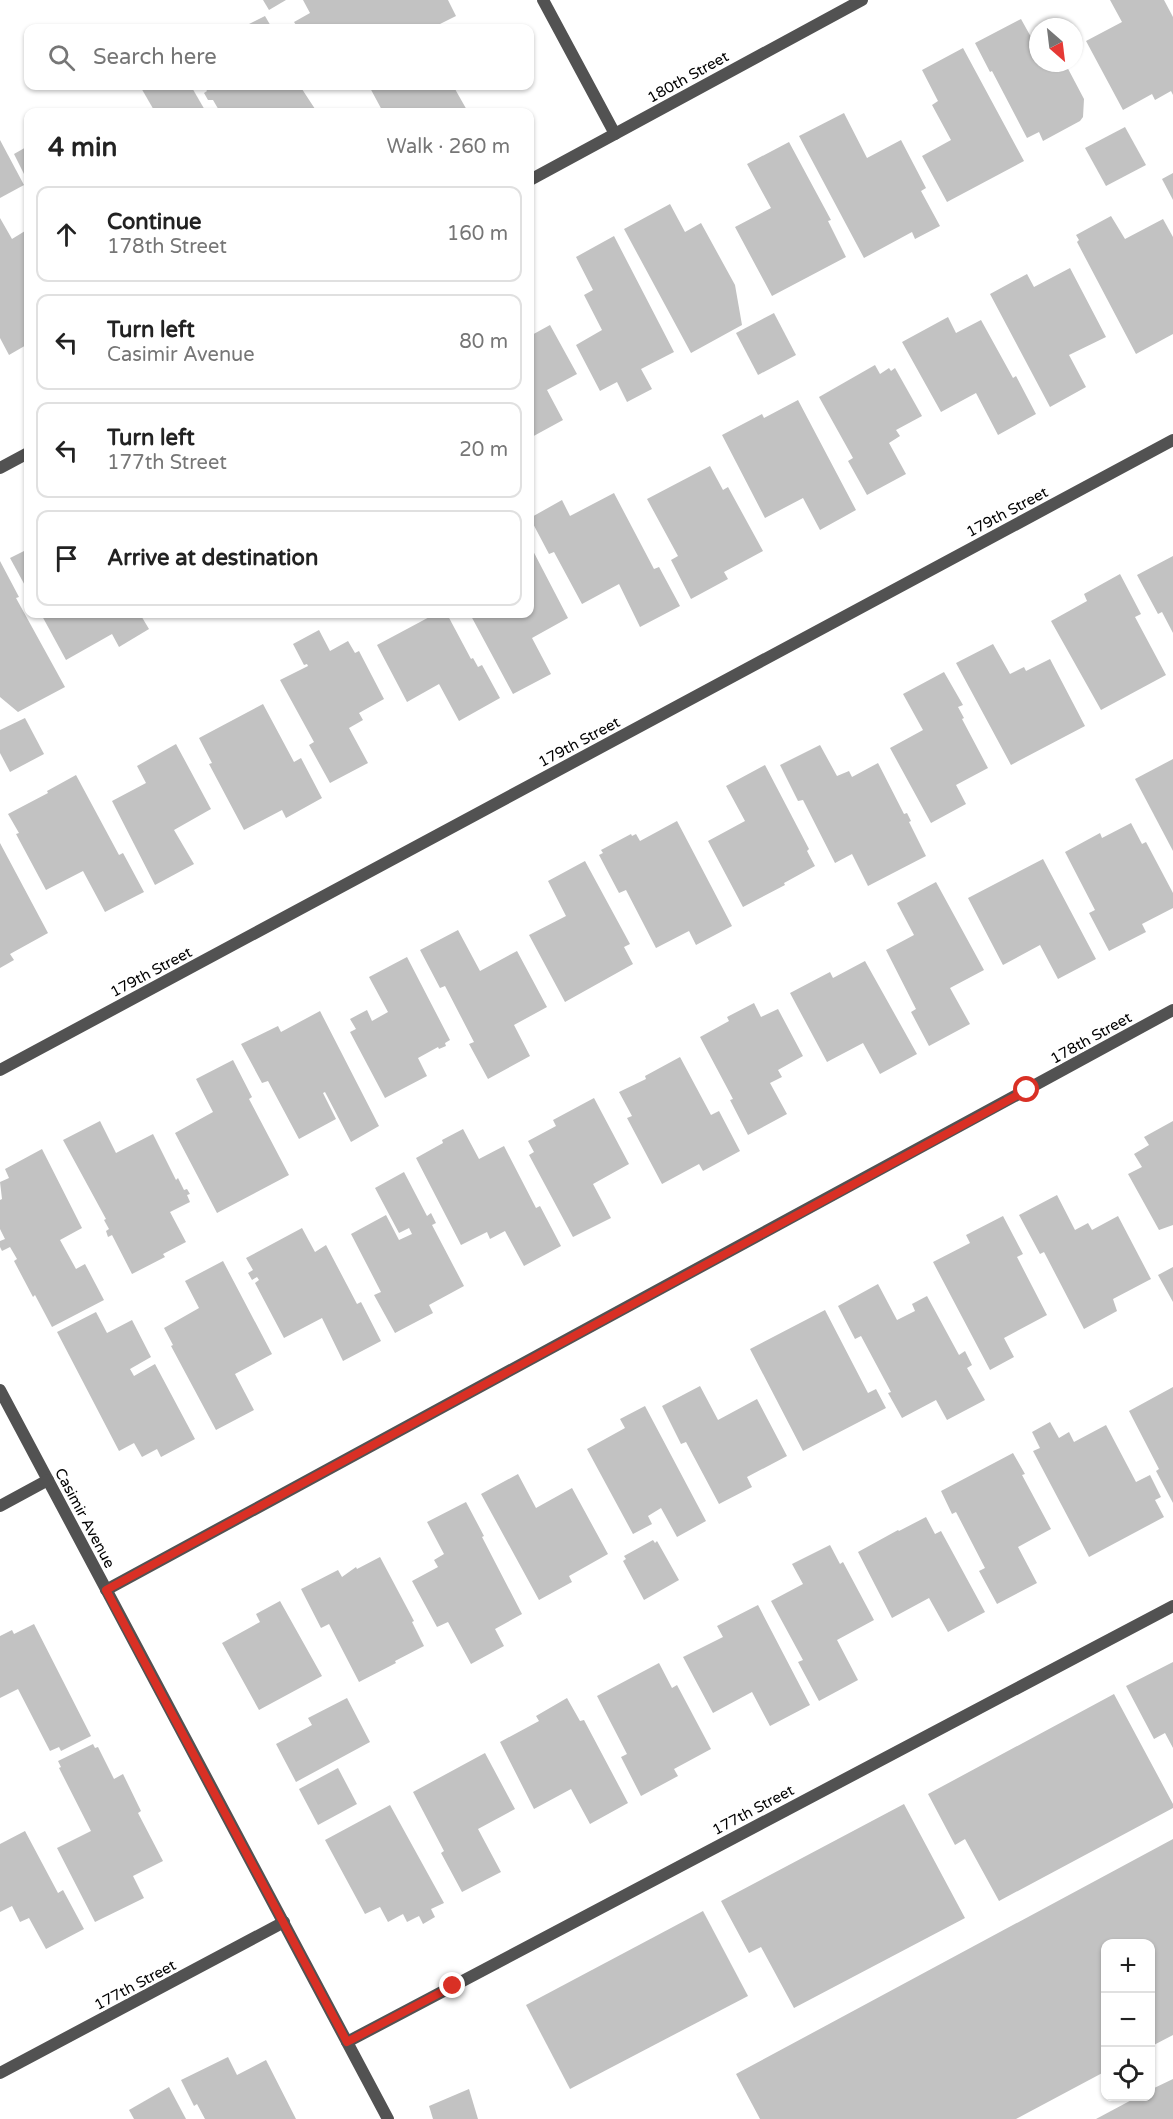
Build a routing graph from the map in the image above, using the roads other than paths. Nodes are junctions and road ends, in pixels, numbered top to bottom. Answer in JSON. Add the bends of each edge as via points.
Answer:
{"nodes":[{"id":1,"x":543,"y":0,"type":"edge"},
{"id":2,"x":862,"y":0,"type":"edge"},
{"id":3,"x":615,"y":134,"type":"junction"},
{"id":4,"x":534,"y":178,"type":"edge"},
{"id":5,"x":1173,"y":440,"type":"edge"},
{"id":6,"x":24,"y":455,"type":"edge"},
{"id":7,"x":0,"y":468,"type":"edge"},
{"id":8,"x":1173,"y":1010,"type":"edge"},
{"id":9,"x":0,"y":1070,"type":"edge"},
{"id":10,"x":0,"y":1390,"type":"edge"},
{"id":11,"x":48,"y":1480,"type":"junction"},
{"id":12,"x":0,"y":1506,"type":"edge"},
{"id":13,"x":106,"y":1590,"type":"junction"},
{"id":14,"x":1173,"y":1606,"type":"edge"},
{"id":15,"x":284,"y":1922,"type":"junction"},
{"id":16,"x":347,"y":2042,"type":"junction"},
{"id":17,"x":0,"y":2073,"type":"edge"},
{"id":18,"x":388,"y":2119,"type":"edge"}],
"edges":[{"from":1,"to":3,"type":"street"},
{"from":2,"to":3,"type":"street","name":"180th Street"},
{"from":3,"to":4,"type":"street","name":"180th Street"},
{"from":5,"to":9,"type":"street","name":"179th Street"},
{"from":6,"to":7,"type":"street"},
{"from":8,"to":13,"type":"street","name":"178th Street"},
{"from":10,"to":11,"type":"street","name":"Casimir Avenue"},
{"from":11,"to":12,"type":"street"},
{"from":11,"to":13,"type":"street","name":"Casimir Avenue"},
{"from":13,"to":15,"type":"street","name":"Casimir Avenue"},
{"from":14,"to":16,"type":"street","name":"177th Street"},
{"from":15,"to":16,"type":"street","name":"Casimir Avenue"},
{"from":15,"to":17,"type":"street","name":"177th Street"},
{"from":16,"to":18,"type":"street","name":"Casimir Avenue"}]}
